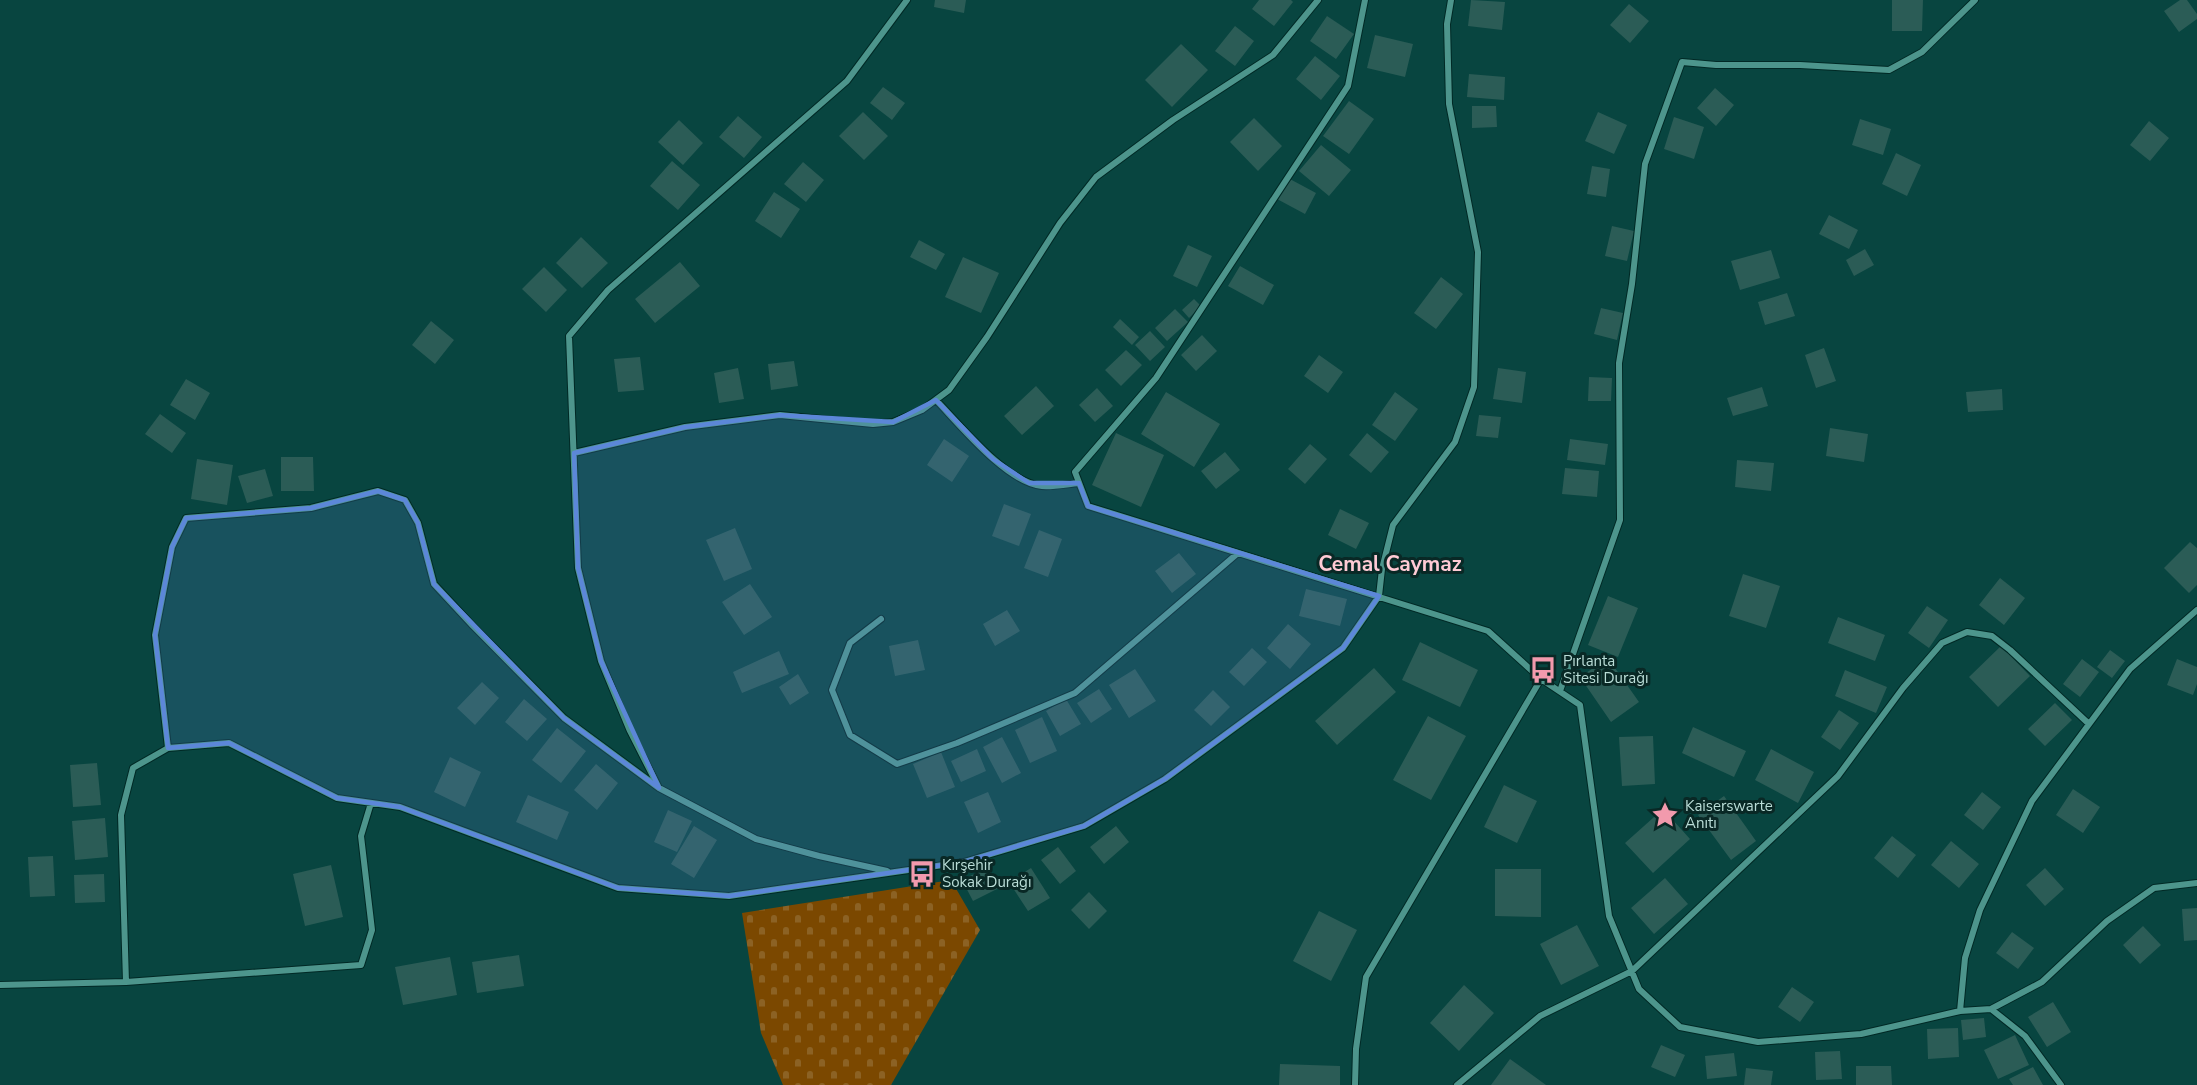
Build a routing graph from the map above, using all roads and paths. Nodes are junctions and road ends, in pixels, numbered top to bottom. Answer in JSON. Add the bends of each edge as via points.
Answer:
{"nodes":[{"id":1,"x":907,"y":0,"type":"edge"},
{"id":2,"x":1318,"y":0,"type":"edge"},
{"id":3,"x":1365,"y":0,"type":"edge"},
{"id":4,"x":1451,"y":0,"type":"edge"},
{"id":5,"x":1975,"y":0,"type":"edge"},
{"id":6,"x":936,"y":400,"type":"junction"},
{"id":7,"x":574,"y":453,"type":"junction"},
{"id":8,"x":1079,"y":483,"type":"junction"},
{"id":9,"x":1238,"y":553,"type":"junction"},
{"id":10,"x":1379,"y":596,"type":"junction"},
{"id":11,"x":2197,"y":610,"type":"edge"},
{"id":12,"x":881,"y":619,"type":"dead end"},
{"id":13,"x":1541,"y":679,"type":"junction"},
{"id":14,"x":1560,"y":691,"type":"junction"},
{"id":15,"x":2089,"y":724,"type":"junction"},
{"id":16,"x":168,"y":748,"type":"junction"},
{"id":17,"x":659,"y":788,"type":"junction"},
{"id":18,"x":371,"y":803,"type":"junction"},
{"id":19,"x":892,"y":872,"type":"junction"},
{"id":20,"x":2197,"y":883,"type":"edge"},
{"id":21,"x":1632,"y":971,"type":"junction"},
{"id":22,"x":126,"y":982,"type":"junction"},
{"id":23,"x":0,"y":985,"type":"edge"},
{"id":24,"x":1991,"y":1009,"type":"junction"},
{"id":25,"x":1960,"y":1011,"type":"junction"},
{"id":26,"x":1355,"y":1085,"type":"edge"},
{"id":27,"x":1457,"y":1085,"type":"edge"},
{"id":28,"x":2061,"y":1085,"type":"edge"}],
"edges":[{"from":1,"to":7,"type":"street","via":[[847,81],[608,291],[569,336]]},
{"from":2,"to":6,"type":"street","via":[[1273,55],[1173,120],[1096,177],[1060,223],[949,390]]},
{"from":3,"to":8,"type":"street","via":[[1348,86],[1156,378],[1075,472]]},
{"from":4,"to":10,"type":"street","via":[[1447,24],[1449,104],[1478,252],[1474,387],[1455,442],[1393,525]]},
{"from":5,"to":14,"type":"street","via":[[1922,52],[1889,70],[1682,62],[1645,164],[1619,363],[1620,520]]},
{"from":6,"to":7,"type":"street","via":[[894,422],[873,424],[780,415],[685,427]]},
{"from":6,"to":8,"type":"street","via":[[993,459],[1029,483]]},
{"from":7,"to":17,"type":"street","via":[[578,568],[598,651],[630,731]]},
{"from":8,"to":9,"type":"street","via":[[1088,506]]},
{"from":9,"to":10,"type":"street"},
{"from":9,"to":12,"type":"street","via":[[1075,693],[897,764],[850,735],[832,690],[850,643]]},
{"from":10,"to":13,"type":"street","via":[[1488,631]]},
{"from":10,"to":19,"type":"street","via":[[1343,648],[1164,779],[1084,826],[964,862]]},
{"from":11,"to":15,"type":"street","via":[[2130,669]]},
{"from":13,"to":14,"type":"street"},
{"from":13,"to":26,"type":"street","via":[[1366,977]]},
{"from":14,"to":21,"type":"street","via":[[1580,705],[1609,916]]},
{"from":15,"to":21,"type":"street","via":[[1992,636],[1967,632],[1942,643],[1903,687],[1838,776]]},
{"from":15,"to":25,"type":"street","via":[[2032,801],[1980,910],[1965,958]]},
{"from":16,"to":17,"type":"street","via":[[155,635],[172,547],[186,518],[311,508],[378,492],[405,500],[418,523],[434,584],[472,626],[564,718]]},
{"from":16,"to":18,"type":"street","via":[[229,743],[337,798]]},
{"from":16,"to":22,"type":"street","via":[[133,768],[121,815]]},
{"from":17,"to":19,"type":"street","via":[[756,839]]},
{"from":18,"to":19,"type":"street","via":[[400,807],[618,888],[729,896]]},
{"from":18,"to":22,"type":"street","via":[[361,836],[372,930],[361,965]]},
{"from":20,"to":24,"type":"street","via":[[2154,888],[2107,921],[2042,982]]},
{"from":21,"to":25,"type":"street","via":[[1639,989],[1680,1027],[1758,1042],[1861,1034]]},
{"from":21,"to":27,"type":"street","via":[[1540,1016]]},
{"from":22,"to":23,"type":"street"},
{"from":24,"to":25,"type":"street"},
{"from":24,"to":28,"type":"street","via":[[2025,1036]]}]}
